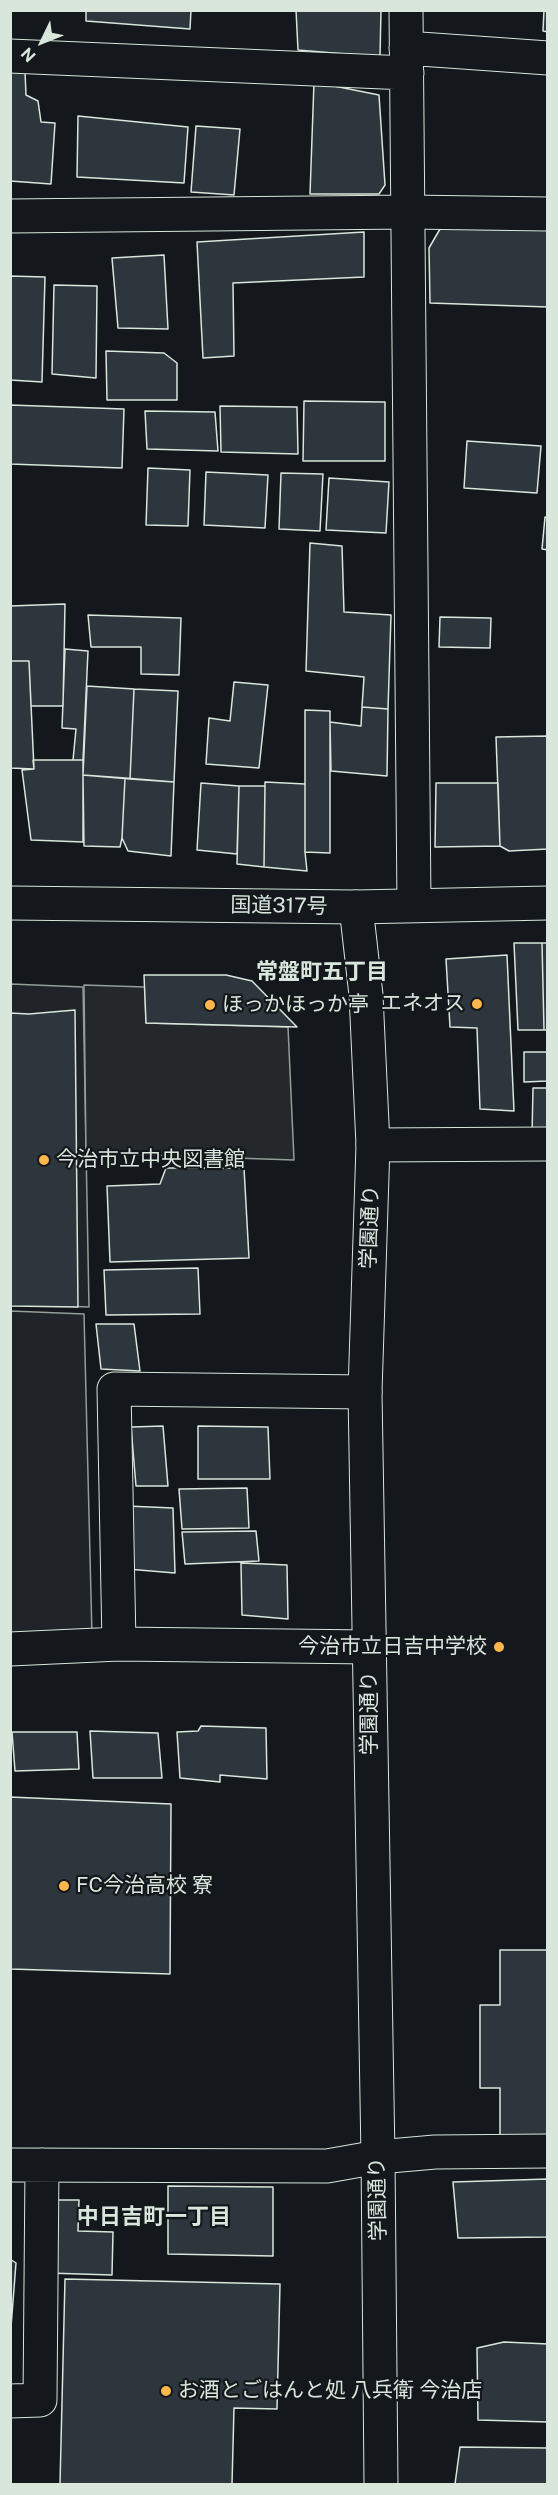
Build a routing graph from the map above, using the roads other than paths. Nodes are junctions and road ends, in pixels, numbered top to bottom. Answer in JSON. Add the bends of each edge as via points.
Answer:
{"nodes":[{"id":1,"x":406,"y":10,"type":"edge"},
{"id":2,"x":10,"y":56,"type":"edge"},
{"id":3,"x":548,"y":58,"type":"edge"},
{"id":4,"x":407,"y":60,"type":"junction"},
{"id":5,"x":409,"y":212,"type":"junction"},
{"id":6,"x":548,"y":214,"type":"edge"},
{"id":7,"x":10,"y":216,"type":"edge"},
{"id":8,"x":10,"y":903,"type":"edge"},
{"id":9,"x":548,"y":903,"type":"edge"},
{"id":10,"x":414,"y":904,"type":"junction"},
{"id":11,"x":356,"y":907,"type":"junction"},
{"id":12,"x":548,"y":1143,"type":"edge"},
{"id":13,"x":373,"y":1145,"type":"junction"},
{"id":14,"x":365,"y":1392,"type":"junction"},
{"id":15,"x":119,"y":1644,"type":"junction"},
{"id":16,"x":370,"y":1647,"type":"junction"},
{"id":17,"x":10,"y":1649,"type":"edge"},
{"id":18,"x":548,"y":2151,"type":"edge"},
{"id":19,"x":378,"y":2157,"type":"junction"},
{"id":20,"x":26,"y":2165,"type":"edge"},
{"id":21,"x":10,"y":2401,"type":"edge"},
{"id":22,"x":381,"y":2484,"type":"edge"}],
"edges":[{"from":1,"to":4,"type":"main road"},
{"from":2,"to":4,"type":"main road"},
{"from":3,"to":4,"type":"main road"},
{"from":4,"to":5,"type":"main road"},
{"from":5,"to":6,"type":"main road"},
{"from":5,"to":7,"type":"main road"},
{"from":5,"to":10,"type":"main road"},
{"from":8,"to":11,"type":"main road","name":"国道317号"},
{"from":9,"to":10,"type":"main road","name":"国道317号"},
{"from":10,"to":11,"type":"main road","name":"国道317号"},
{"from":11,"to":13,"type":"main road","name":"学園通り","via":[[366,995]]},
{"from":12,"to":13,"type":"main road"},
{"from":13,"to":14,"type":"main road","name":"学園通り"},
{"from":14,"to":15,"type":"main road","via":[[114,1389]]},
{"from":14,"to":16,"type":"main road","name":"学園通り"},
{"from":15,"to":16,"type":"main road"},
{"from":15,"to":17,"type":"main road"},
{"from":16,"to":19,"type":"main road","name":"学園通り"},
{"from":18,"to":19,"type":"main road"},
{"from":19,"to":20,"type":"main road","via":[[327,2166]]},
{"from":19,"to":22,"type":"main road","name":"学園通り"},
{"from":20,"to":21,"type":"main road","via":[[40,2400]]}]}
